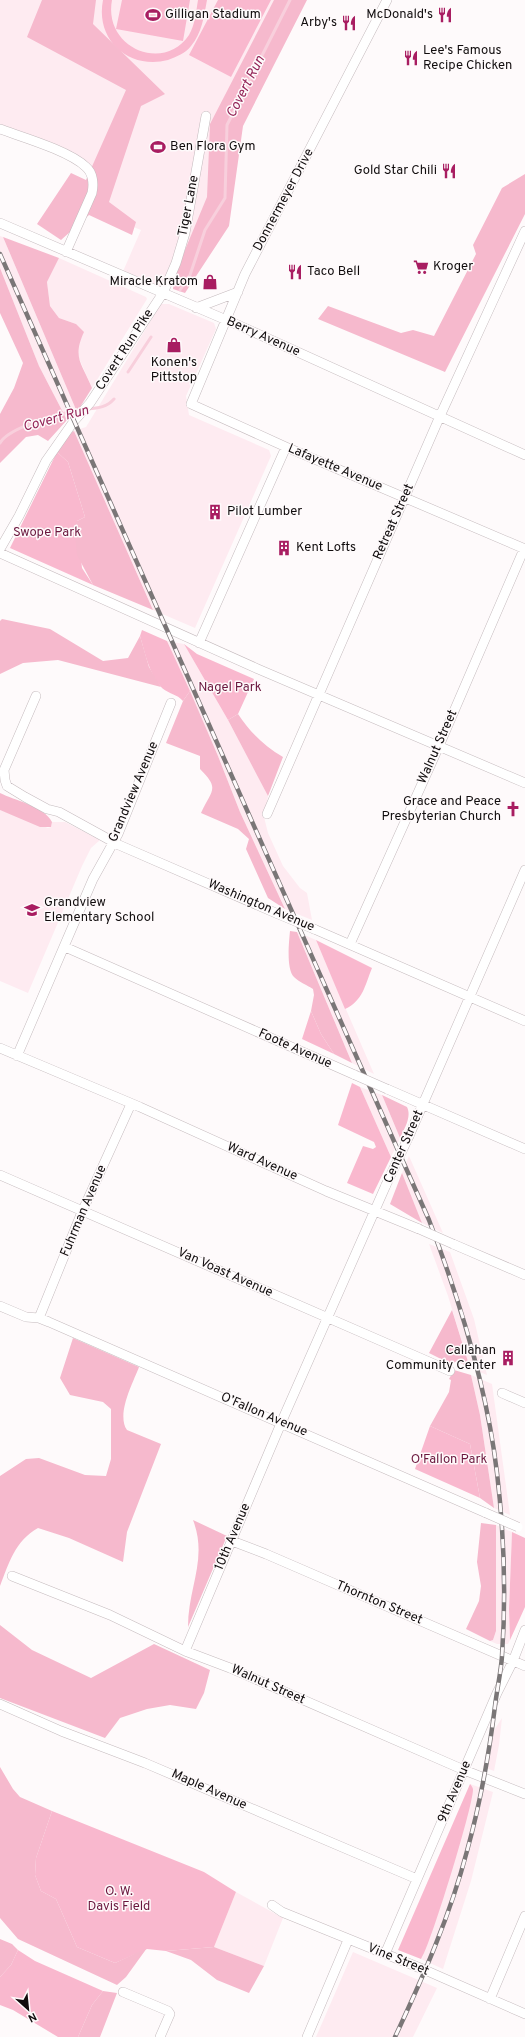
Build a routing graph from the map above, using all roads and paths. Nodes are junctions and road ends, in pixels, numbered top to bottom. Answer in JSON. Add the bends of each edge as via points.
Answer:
{"nodes":[{"id":1,"x":387,"y":0,"type":"edge"},
{"id":2,"x":206,"y":116,"type":"dead end"},
{"id":3,"x":0,"y":129,"type":"edge"},
{"id":4,"x":0,"y":223,"type":"edge"},
{"id":5,"x":525,"y":231,"type":"edge"},
{"id":6,"x":66,"y":252,"type":"junction"},
{"id":7,"x":238,"y":292,"type":"junction"},
{"id":8,"x":163,"y":293,"type":"junction"},
{"id":9,"x":196,"y":308,"type":"junction"},
{"id":10,"x":225,"y":320,"type":"junction"},
{"id":11,"x":191,"y":404,"type":"joint"},
{"id":12,"x":440,"y":416,"type":"junction"},
{"id":13,"x":286,"y":447,"type":"junction"},
{"id":14,"x":525,"y":454,"type":"edge"},
{"id":15,"x":404,"y":498,"type":"junction"},
{"id":16,"x":0,"y":549,"type":"edge"},
{"id":17,"x":524,"y":549,"type":"edge"},
{"id":18,"x":0,"y":553,"type":"edge"},
{"id":19,"x":199,"y":643,"type":"junction"},
{"id":20,"x":320,"y":694,"type":"junction"},
{"id":21,"x":36,"y":696,"type":"dead end"},
{"id":22,"x":171,"y":703,"type":"dead end"},
{"id":23,"x":439,"y":746,"type":"junction"},
{"id":24,"x":525,"y":783,"type":"edge"},
{"id":25,"x":268,"y":814,"type":"dead end"},
{"id":26,"x":114,"y":842,"type":"junction"},
{"id":27,"x":525,"y":870,"type":"edge"},
{"id":28,"x":350,"y":944,"type":"junction"},
{"id":29,"x":65,"y":947,"type":"junction"},
{"id":30,"x":469,"y":996,"type":"junction"},
{"id":31,"x":525,"y":1021,"type":"edge"},
{"id":32,"x":0,"y":1048,"type":"edge"},
{"id":33,"x":17,"y":1056,"type":"junction"},
{"id":34,"x":131,"y":1104,"type":"junction"},
{"id":35,"x":422,"y":1105,"type":"junction"},
{"id":36,"x":525,"y":1149,"type":"edge"},
{"id":37,"x":0,"y":1175,"type":"edge"},
{"id":38,"x":374,"y":1211,"type":"junction"},
{"id":39,"x":82,"y":1212,"type":"junction"},
{"id":40,"x":525,"y":1275,"type":"edge"},
{"id":41,"x":0,"y":1306,"type":"edge"},
{"id":42,"x":39,"y":1318,"type":"junction"},
{"id":43,"x":329,"y":1318,"type":"junction"},
{"id":44,"x":450,"y":1371,"type":"dead end"},
{"id":45,"x":502,"y":1394,"type":"dead end"},
{"id":46,"x":525,"y":1403,"type":"edge"},
{"id":47,"x":283,"y":1423,"type":"junction"},
{"id":48,"x":522,"y":1528,"type":"edge"},
{"id":49,"x":232,"y":1541,"type":"junction"},
{"id":50,"x":12,"y":1576,"type":"dead end"},
{"id":51,"x":525,"y":1630,"type":"edge"},
{"id":52,"x":186,"y":1651,"type":"junction"},
{"id":53,"x":513,"y":1662,"type":"junction"},
{"id":54,"x":525,"y":1666,"type":"edge"},
{"id":55,"x":0,"y":1704,"type":"edge"},
{"id":56,"x":464,"y":1770,"type":"junction"},
{"id":57,"x":525,"y":1794,"type":"edge"},
{"id":58,"x":417,"y":1879,"type":"junction"},
{"id":59,"x":272,"y":1905,"type":"dead end"},
{"id":60,"x":525,"y":1916,"type":"edge"},
{"id":61,"x":348,"y":1940,"type":"junction"},
{"id":62,"x":385,"y":1954,"type":"junction"},
{"id":63,"x":123,"y":1992,"type":"dead end"},
{"id":64,"x":490,"y":1999,"type":"junction"},
{"id":65,"x":525,"y":2014,"type":"edge"},
{"id":66,"x":160,"y":2037,"type":"edge"},
{"id":67,"x":307,"y":2037,"type":"edge"}],
"edges":[{"from":1,"to":7,"type":"street","name":"Donnermeyer Drive"},
{"from":2,"to":8,"type":"street","name":"Tiger Lane","via":[[184,233],[176,264]]},
{"from":3,"to":6,"type":"street","via":[[62,152],[89,171],[93,182],[92,193]]},
{"from":4,"to":6,"type":"street","name":"Berry Avenue"},
{"from":5,"to":12,"type":"street","name":"Retreat Street"},
{"from":6,"to":8,"type":"street","name":"Berry Avenue"},
{"from":7,"to":9,"type":"street"},
{"from":7,"to":10,"type":"street","name":"Donnermeyer Drive"},
{"from":8,"to":9,"type":"street","name":"Berry Avenue"},
{"from":8,"to":16,"type":"street","name":"Covert Run Pike","via":[[90,403],[65,432],[46,461]]},
{"from":9,"to":10,"type":"street","name":"Berry Avenue"},
{"from":10,"to":11,"type":"street","name":"Donnermeyer Drive"},
{"from":10,"to":12,"type":"street","name":"Berry Avenue"},
{"from":11,"to":13,"type":"street","name":"Lafayette Avenue"},
{"from":12,"to":14,"type":"street","name":"Berry Avenue"},
{"from":12,"to":15,"type":"street","name":"Retreat Street"},
{"from":13,"to":15,"type":"street","name":"Lafayette Avenue"},
{"from":13,"to":19,"type":"street"},
{"from":15,"to":17,"type":"street","name":"Lafayette Avenue"},
{"from":15,"to":20,"type":"street","name":"Retreat Street"},
{"from":17,"to":23,"type":"street","name":"Walnut Street"},
{"from":18,"to":19,"type":"street"},
{"from":19,"to":20,"type":"street"},
{"from":20,"to":23,"type":"street"},
{"from":20,"to":25,"type":"street","name":"Retreat Street"},
{"from":21,"to":26,"type":"street","name":"Washington Avenue","via":[[4,770],[7,786]]},
{"from":22,"to":26,"type":"street","name":"Grandview Avenue"},
{"from":23,"to":24,"type":"street"},
{"from":23,"to":28,"type":"street","name":"Walnut Street"},
{"from":26,"to":28,"type":"street","name":"Washington Avenue","bridge":true},
{"from":26,"to":29,"type":"street","name":"Grandview Avenue","via":[[97,871]]},
{"from":27,"to":30,"type":"street","name":"Center Street"},
{"from":28,"to":30,"type":"street","name":"Washington Avenue"},
{"from":29,"to":33,"type":"street","name":"Grandview Avenue"},
{"from":29,"to":35,"type":"street","name":"Foote Avenue","bridge":true},
{"from":30,"to":31,"type":"street","name":"Washington Avenue"},
{"from":30,"to":35,"type":"street","name":"Center Street"},
{"from":32,"to":33,"type":"street","name":"Ward Avenue"},
{"from":33,"to":34,"type":"street","name":"Ward Avenue"},
{"from":34,"to":38,"type":"street","name":"Ward Avenue"},
{"from":34,"to":39,"type":"street","name":"Fuhrman Avenue"},
{"from":35,"to":36,"type":"street","name":"Foote Avenue"},
{"from":35,"to":38,"type":"street","name":"Center Street","bridge":true},
{"from":37,"to":39,"type":"street","name":"Van Voast Avenue"},
{"from":38,"to":40,"type":"street","name":"Ward Avenue","bridge":true},
{"from":38,"to":43,"type":"street","name":"Center Street"},
{"from":39,"to":42,"type":"street","name":"Fuhrman Avenue"},
{"from":39,"to":43,"type":"street","name":"Van Voast Avenue"},
{"from":41,"to":42,"type":"street","name":"O’Fallon Avenue","via":[[26,1317]]},
{"from":42,"to":47,"type":"street","name":"O’Fallon Avenue"},
{"from":43,"to":44,"type":"street","name":"Van Voast Avenue"},
{"from":43,"to":47,"type":"street","name":"Center Street"},
{"from":45,"to":46,"type":"street"},
{"from":47,"to":48,"type":"street","name":"O’Fallon Avenue","bridge":true},
{"from":47,"to":49,"type":"street","name":"10th Avenue"},
{"from":49,"to":52,"type":"street","name":"10th Avenue"},
{"from":49,"to":53,"type":"street","name":"Thornton Street"},
{"from":50,"to":52,"type":"street","name":"Walnut Street","via":[[137,1626]]},
{"from":51,"to":53,"type":"street","name":"9th Avenue"},
{"from":52,"to":56,"type":"street","name":"Walnut Street"},
{"from":53,"to":54,"type":"street","name":"Thornton Street"},
{"from":53,"to":56,"type":"street","name":"9th Avenue"},
{"from":55,"to":58,"type":"street","name":"Maple Avenue"},
{"from":56,"to":57,"type":"street","name":"Walnut Street"},
{"from":56,"to":58,"type":"street","name":"9th Avenue"},
{"from":58,"to":62,"type":"street","name":"9th Avenue"},
{"from":59,"to":61,"type":"street","name":"Vine Street","via":[[282,1912]]},
{"from":60,"to":64,"type":"street"},
{"from":61,"to":62,"type":"street","name":"Vine Street"},
{"from":61,"to":67,"type":"street"},
{"from":62,"to":64,"type":"street","name":"Vine Street"},
{"from":63,"to":66,"type":"street","via":[[165,2009],[170,2014]]},
{"from":64,"to":65,"type":"street","name":"Vine Street"}]}
